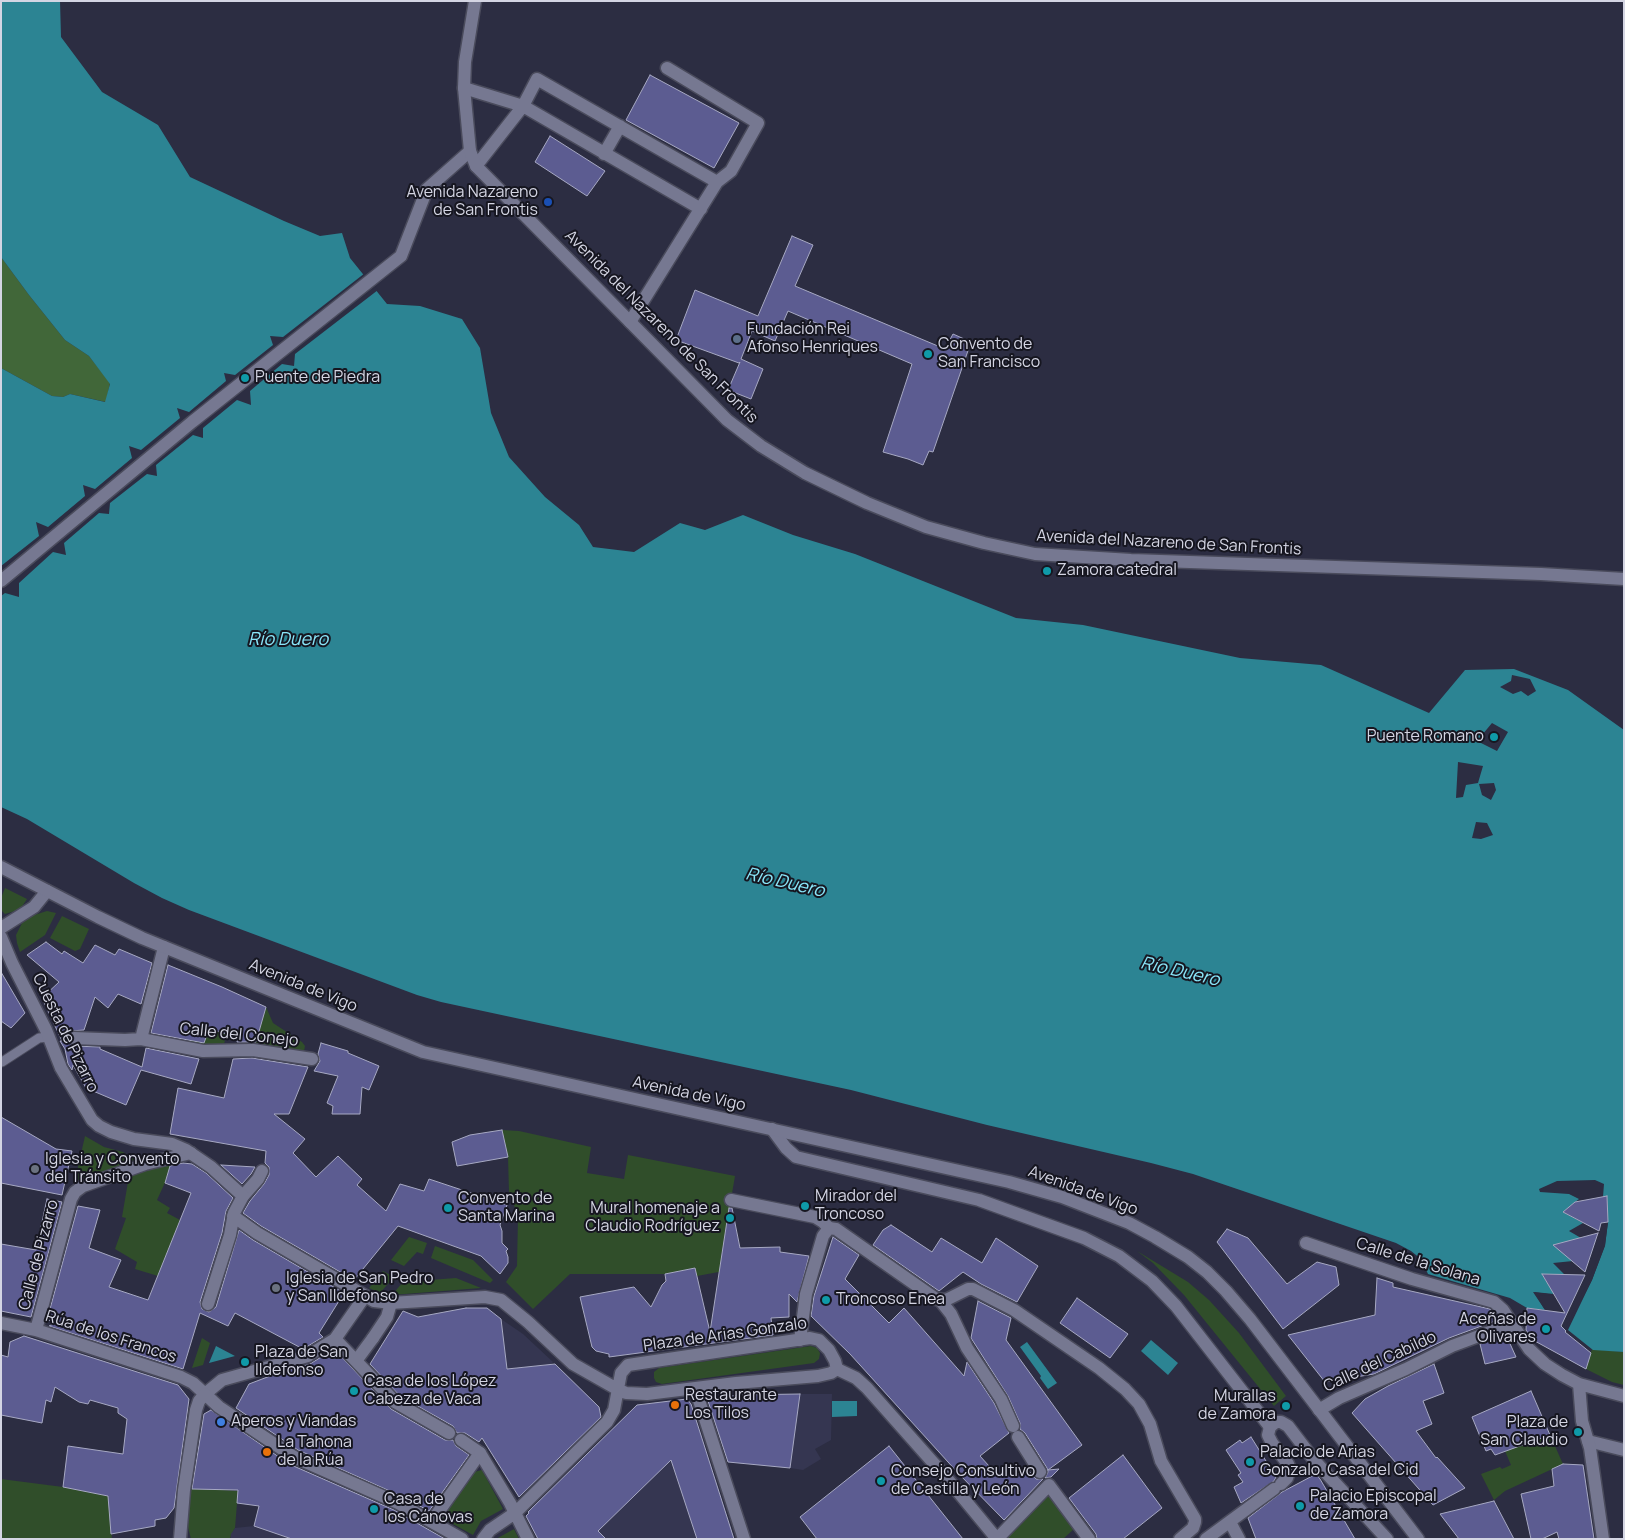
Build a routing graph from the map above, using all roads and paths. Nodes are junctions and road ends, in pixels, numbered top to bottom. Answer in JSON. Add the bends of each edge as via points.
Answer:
{"nodes":[{"id":1,"x":475,"y":1,"type":"edge"},
{"id":2,"x":667,"y":68,"type":"dead end"},
{"id":3,"x":464,"y":88,"type":"junction"},
{"id":4,"x":523,"y":106,"type":"junction"},
{"id":5,"x":620,"y":126,"type":"junction"},
{"id":6,"x":470,"y":151,"type":"junction"},
{"id":7,"x":604,"y":154,"type":"junction"},
{"id":8,"x":476,"y":166,"type":"junction"},
{"id":9,"x":717,"y":182,"type":"junction"},
{"id":10,"x":701,"y":209,"type":"junction"},
{"id":11,"x":630,"y":322,"type":"junction"},
{"id":12,"x":1624,"y":579,"type":"edge"},
{"id":13,"x":1,"y":581,"type":"edge"},
{"id":14,"x":1,"y":867,"type":"edge"},
{"id":15,"x":47,"y":891,"type":"junction"},
{"id":16,"x":1,"y":928,"type":"edge"},
{"id":17,"x":1,"y":937,"type":"edge"},
{"id":18,"x":164,"y":947,"type":"junction"},
{"id":19,"x":55,"y":1038,"type":"junction"},
{"id":20,"x":74,"y":1038,"type":"dead end"},
{"id":21,"x":141,"y":1039,"type":"junction"},
{"id":22,"x":312,"y":1060,"type":"dead end"},
{"id":23,"x":2,"y":1062,"type":"edge"},
{"id":24,"x":772,"y":1129,"type":"junction"},
{"id":25,"x":191,"y":1153,"type":"junction"},
{"id":26,"x":262,"y":1171,"type":"dead end"},
{"id":27,"x":243,"y":1196,"type":"junction"},
{"id":28,"x":731,"y":1200,"type":"dead end"},
{"id":29,"x":233,"y":1216,"type":"junction"},
{"id":30,"x":829,"y":1228,"type":"junction"},
{"id":31,"x":1306,"y":1243,"type":"dead end"},
{"id":32,"x":365,"y":1296,"type":"junction"},
{"id":33,"x":940,"y":1300,"type":"junction"},
{"id":34,"x":208,"y":1304,"type":"dead end"},
{"id":35,"x":391,"y":1304,"type":"junction"},
{"id":36,"x":1,"y":1323,"type":"edge"},
{"id":37,"x":1511,"y":1324,"type":"junction"},
{"id":38,"x":36,"y":1330,"type":"junction"},
{"id":39,"x":335,"y":1339,"type":"junction"},
{"id":40,"x":800,"y":1340,"type":"junction"},
{"id":41,"x":360,"y":1365,"type":"junction"},
{"id":42,"x":837,"y":1369,"type":"junction"},
{"id":43,"x":1579,"y":1384,"type":"junction"},
{"id":44,"x":695,"y":1388,"type":"junction"},
{"id":45,"x":617,"y":1390,"type":"junction"},
{"id":46,"x":205,"y":1394,"type":"junction"},
{"id":47,"x":1624,"y":1396,"type":"edge"},
{"id":48,"x":1319,"y":1410,"type":"junction"},
{"id":49,"x":1270,"y":1427,"type":"junction"},
{"id":50,"x":449,"y":1433,"type":"dead end"},
{"id":51,"x":461,"y":1440,"type":"dead end"},
{"id":52,"x":1588,"y":1440,"type":"junction"},
{"id":53,"x":1624,"y":1450,"type":"edge"},
{"id":54,"x":480,"y":1453,"type":"junction"},
{"id":55,"x":1045,"y":1480,"type":"junction"},
{"id":56,"x":519,"y":1509,"type":"junction"},
{"id":57,"x":432,"y":1521,"type":"junction"},
{"id":58,"x":1230,"y":1522,"type":"junction"},
{"id":59,"x":996,"y":1538,"type":"edge"},
{"id":60,"x":180,"y":1539,"type":"edge"},
{"id":61,"x":462,"y":1539,"type":"edge"},
{"id":62,"x":483,"y":1539,"type":"edge"},
{"id":63,"x":528,"y":1539,"type":"edge"},
{"id":64,"x":744,"y":1539,"type":"edge"},
{"id":65,"x":1089,"y":1539,"type":"edge"},
{"id":66,"x":1180,"y":1539,"type":"edge"},
{"id":67,"x":1206,"y":1539,"type":"edge"},
{"id":68,"x":1239,"y":1539,"type":"edge"},
{"id":69,"x":1387,"y":1539,"type":"edge"},
{"id":70,"x":1418,"y":1539,"type":"edge"},
{"id":71,"x":1603,"y":1539,"type":"edge"}],
"edges":[{"from":1,"to":3,"type":"street","name":"Avenida del Nazareno de San Frontis"},
{"from":2,"to":9,"type":"street","via":[[758,123],[731,171]]},
{"from":3,"to":4,"type":"street"},
{"from":3,"to":6,"type":"street","name":"Avenida del Nazareno de San Frontis"},
{"from":4,"to":5,"type":"street","via":[[537,79]]},
{"from":4,"to":7,"type":"street"},
{"from":4,"to":8,"type":"street"},
{"from":5,"to":7,"type":"street"},
{"from":5,"to":9,"type":"street"},
{"from":6,"to":8,"type":"street","name":"Avenida del Nazareno de San Frontis"},
{"from":6,"to":13,"type":"street","via":[[427,189],[401,256],[192,422]]},
{"from":7,"to":10,"type":"street"},
{"from":8,"to":11,"type":"street","name":"Avenida del Nazareno de San Frontis"},
{"from":9,"to":10,"type":"street"},
{"from":10,"to":11,"type":"street"},
{"from":11,"to":12,"type":"street","name":"Avenida del Nazareno de San Frontis","via":[[728,420],[761,446],[805,473],[867,503],[926,527],[984,543],[1035,554],[1074,557]]},
{"from":14,"to":15,"type":"street","name":"Avenida de Vigo"},
{"from":15,"to":16,"type":"street","via":[[34,907]]},
{"from":15,"to":18,"type":"street","name":"Avenida de Vigo"},
{"from":17,"to":19,"type":"street","name":"Cuesta de Pizarro","via":[[12,963]]},
{"from":18,"to":21,"type":"street"},
{"from":18,"to":24,"type":"street","name":"Avenida de Vigo","via":[[423,1052]]},
{"from":19,"to":23,"type":"lane","via":[[39,1038]]},
{"from":19,"to":25,"type":"street","name":"Cuesta de Pizarro","via":[[64,1074],[96,1124],[120,1135],[172,1144]]},
{"from":20,"to":21,"type":"street","name":"Calle del Conejo"},
{"from":21,"to":22,"type":"street","name":"Calle del Conejo","via":[[203,1051],[253,1050]]},
{"from":24,"to":48,"type":"street","name":"Avenida de Vigo","via":[[1024,1186],[1089,1207],[1143,1230],[1188,1257],[1217,1282]]},
{"from":24,"to":49,"type":"street","via":[[796,1157],[979,1200],[1084,1238],[1119,1256],[1152,1281],[1176,1306]]},
{"from":25,"to":27,"type":"street","name":"Cuesta de Pizarro"},
{"from":25,"to":38,"type":"street","name":"Calle de Pizarro","via":[[144,1164],[74,1192]]},
{"from":26,"to":27,"type":"street"},
{"from":27,"to":29,"type":"street"},
{"from":28,"to":30,"type":"street","via":[[815,1218]]},
{"from":29,"to":32,"type":"street"},
{"from":29,"to":34,"type":"street"},
{"from":30,"to":33,"type":"street","via":[[836,1229]]},
{"from":30,"to":40,"type":"street","via":[[824,1233],[806,1294]]},
{"from":31,"to":37,"type":"street","name":"Calle de la Solana","via":[[1412,1279],[1494,1302]]},
{"from":32,"to":35,"type":"street"},
{"from":32,"to":39,"type":"street"},
{"from":33,"to":55,"type":"street"},
{"from":33,"to":66,"type":"street","via":[[976,1290],[1019,1313],[1092,1363],[1129,1394],[1147,1417],[1162,1461],[1195,1519],[1193,1528]]},
{"from":35,"to":41,"type":"street"},
{"from":35,"to":45,"type":"street","via":[[479,1297],[501,1300],[576,1367]]},
{"from":36,"to":38,"type":"street","name":"Rúa de los Francos"},
{"from":37,"to":43,"type":"street","via":[[1545,1364]]},
{"from":37,"to":48,"type":"street","name":"Calle del Cabildo","via":[[1445,1350]]},
{"from":38,"to":46,"type":"street","name":"Rúa de los Francos","via":[[181,1377]]},
{"from":39,"to":41,"type":"street"},
{"from":39,"to":46,"type":"street","via":[[308,1356],[222,1380]]},
{"from":40,"to":42,"type":"street","name":"Plaza de Arias Gonzalo","via":[[819,1340],[833,1356]]},
{"from":40,"to":45,"type":"street","name":"Plaza de Arias Gonzalo","via":[[630,1364],[622,1370]]},
{"from":41,"to":50,"type":"street","via":[[395,1402]]},
{"from":42,"to":44,"type":"street","via":[[818,1376]]},
{"from":42,"to":59,"type":"street","via":[[867,1388]]},
{"from":43,"to":47,"type":"street"},
{"from":43,"to":52,"type":"street","via":[[1582,1421]]},
{"from":44,"to":45,"type":"street","via":[[637,1394]]},
{"from":44,"to":64,"type":"street"},
{"from":45,"to":56,"type":"street","name":"Plaza de Arias Gonzalo","via":[[614,1410],[607,1422]]},
{"from":46,"to":57,"type":"street","name":"Rúa de los Francos","via":[[219,1407],[294,1457]]},
{"from":46,"to":60,"type":"street","via":[[196,1410]]},
{"from":48,"to":70,"type":"street","name":"Avenida de Vigo"},
{"from":49,"to":58,"type":"street","via":[[1268,1435],[1290,1469],[1287,1478]]},
{"from":49,"to":69,"type":"street","via":[[1276,1422],[1288,1426],[1320,1467]]},
{"from":51,"to":54,"type":"street"},
{"from":52,"to":53,"type":"street"},
{"from":52,"to":71,"type":"street"},
{"from":54,"to":56,"type":"street"},
{"from":54,"to":57,"type":"street"},
{"from":55,"to":59,"type":"street"},
{"from":55,"to":65,"type":"street"},
{"from":56,"to":62,"type":"street"},
{"from":56,"to":63,"type":"street"},
{"from":57,"to":61,"type":"street","name":"Rúa de los Francos"},
{"from":58,"to":67,"type":"street"},
{"from":58,"to":68,"type":"street"}]}
